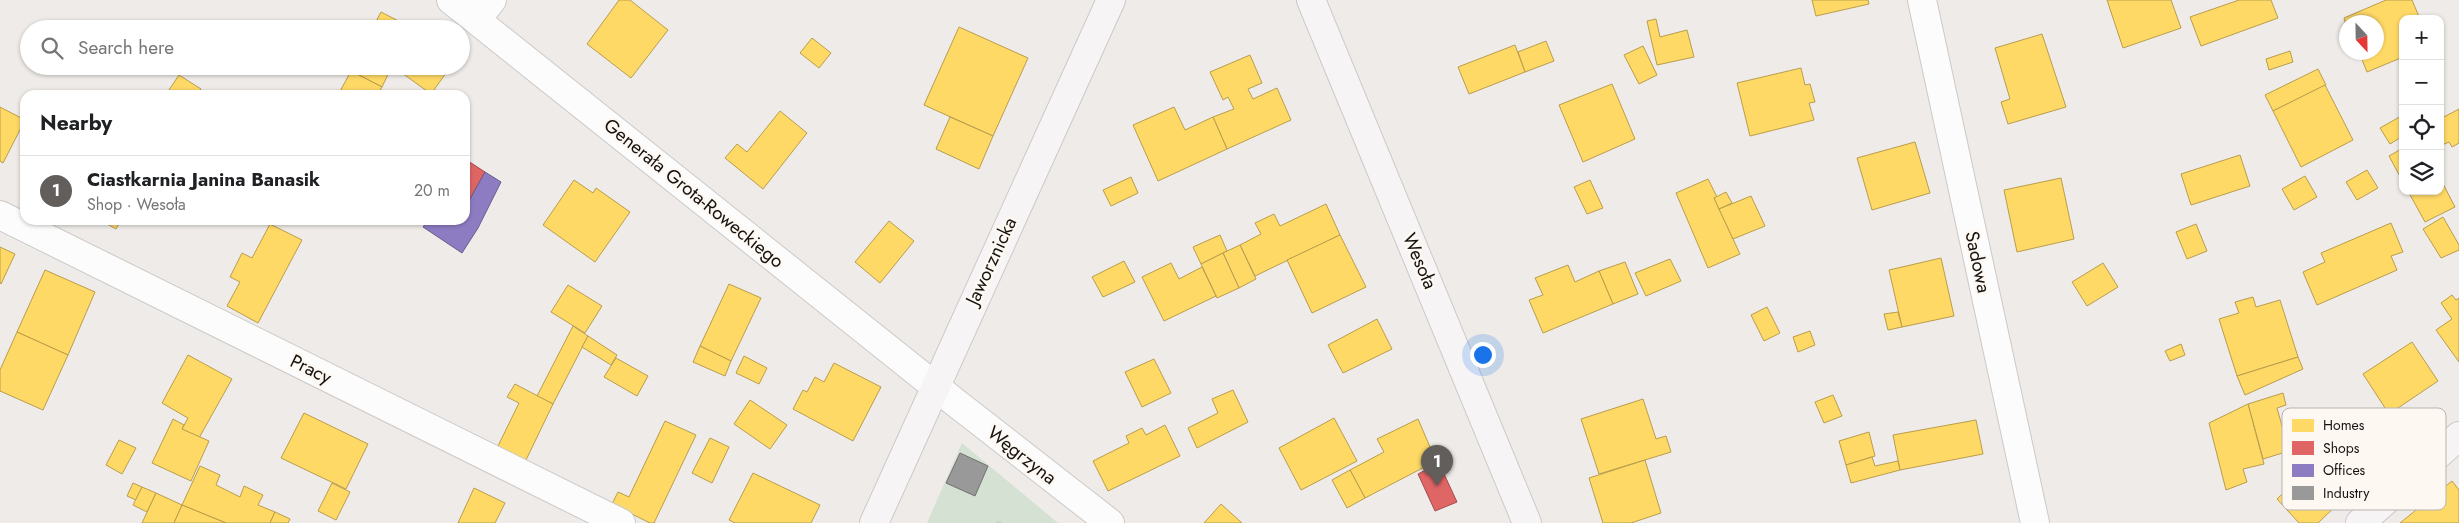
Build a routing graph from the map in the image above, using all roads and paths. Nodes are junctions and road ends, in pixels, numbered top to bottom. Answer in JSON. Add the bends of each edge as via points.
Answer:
{"nodes":[{"id":1,"x":451,"y":0,"type":"edge"},
{"id":2,"x":1111,"y":0,"type":"edge"},
{"id":3,"x":1311,"y":0,"type":"edge"},
{"id":4,"x":1929,"y":2,"type":"edge"},
{"id":5,"x":485,"y":10,"type":"edge"},
{"id":6,"x":0,"y":215,"type":"edge"},
{"id":7,"x":20,"y":225,"type":"edge"},
{"id":8,"x":20,"y":225,"type":"edge"},
{"id":9,"x":936,"y":387,"type":"junction"},
{"id":10,"x":2459,"y":436,"type":"edge"},
{"id":11,"x":2446,"y":447,"type":"edge"},
{"id":12,"x":2375,"y":510,"type":"edge"},
{"id":13,"x":621,"y":523,"type":"edge"},
{"id":14,"x":874,"y":523,"type":"edge"},
{"id":15,"x":996,"y":523,"type":"edge"},
{"id":16,"x":1001,"y":523,"type":"edge"},
{"id":17,"x":1110,"y":523,"type":"edge"},
{"id":18,"x":1528,"y":523,"type":"edge"},
{"id":19,"x":2035,"y":523,"type":"edge"},
{"id":20,"x":2360,"y":523,"type":"edge"}],
"edges":[{"from":1,"to":5,"type":"street","name":"Generała Grota-Roweckiego"},
{"from":2,"to":9,"type":"street","name":"Jaworznicka"},
{"from":3,"to":18,"type":"street","name":"Wesoła"},
{"from":4,"to":19,"type":"street","name":"Sadowa"},
{"from":5,"to":9,"type":"street","name":"Generała Grota-Roweckiego"},
{"from":6,"to":8,"type":"street","name":"Pracy"},
{"from":7,"to":13,"type":"street","name":"Pracy"},
{"from":9,"to":14,"type":"street","name":"Jaworznicka"},
{"from":9,"to":17,"type":"street","name":"Węgrzyna"},
{"from":10,"to":11,"type":"street"},
{"from":12,"to":20,"type":"street"},
{"from":15,"to":16,"type":"path"}]}
